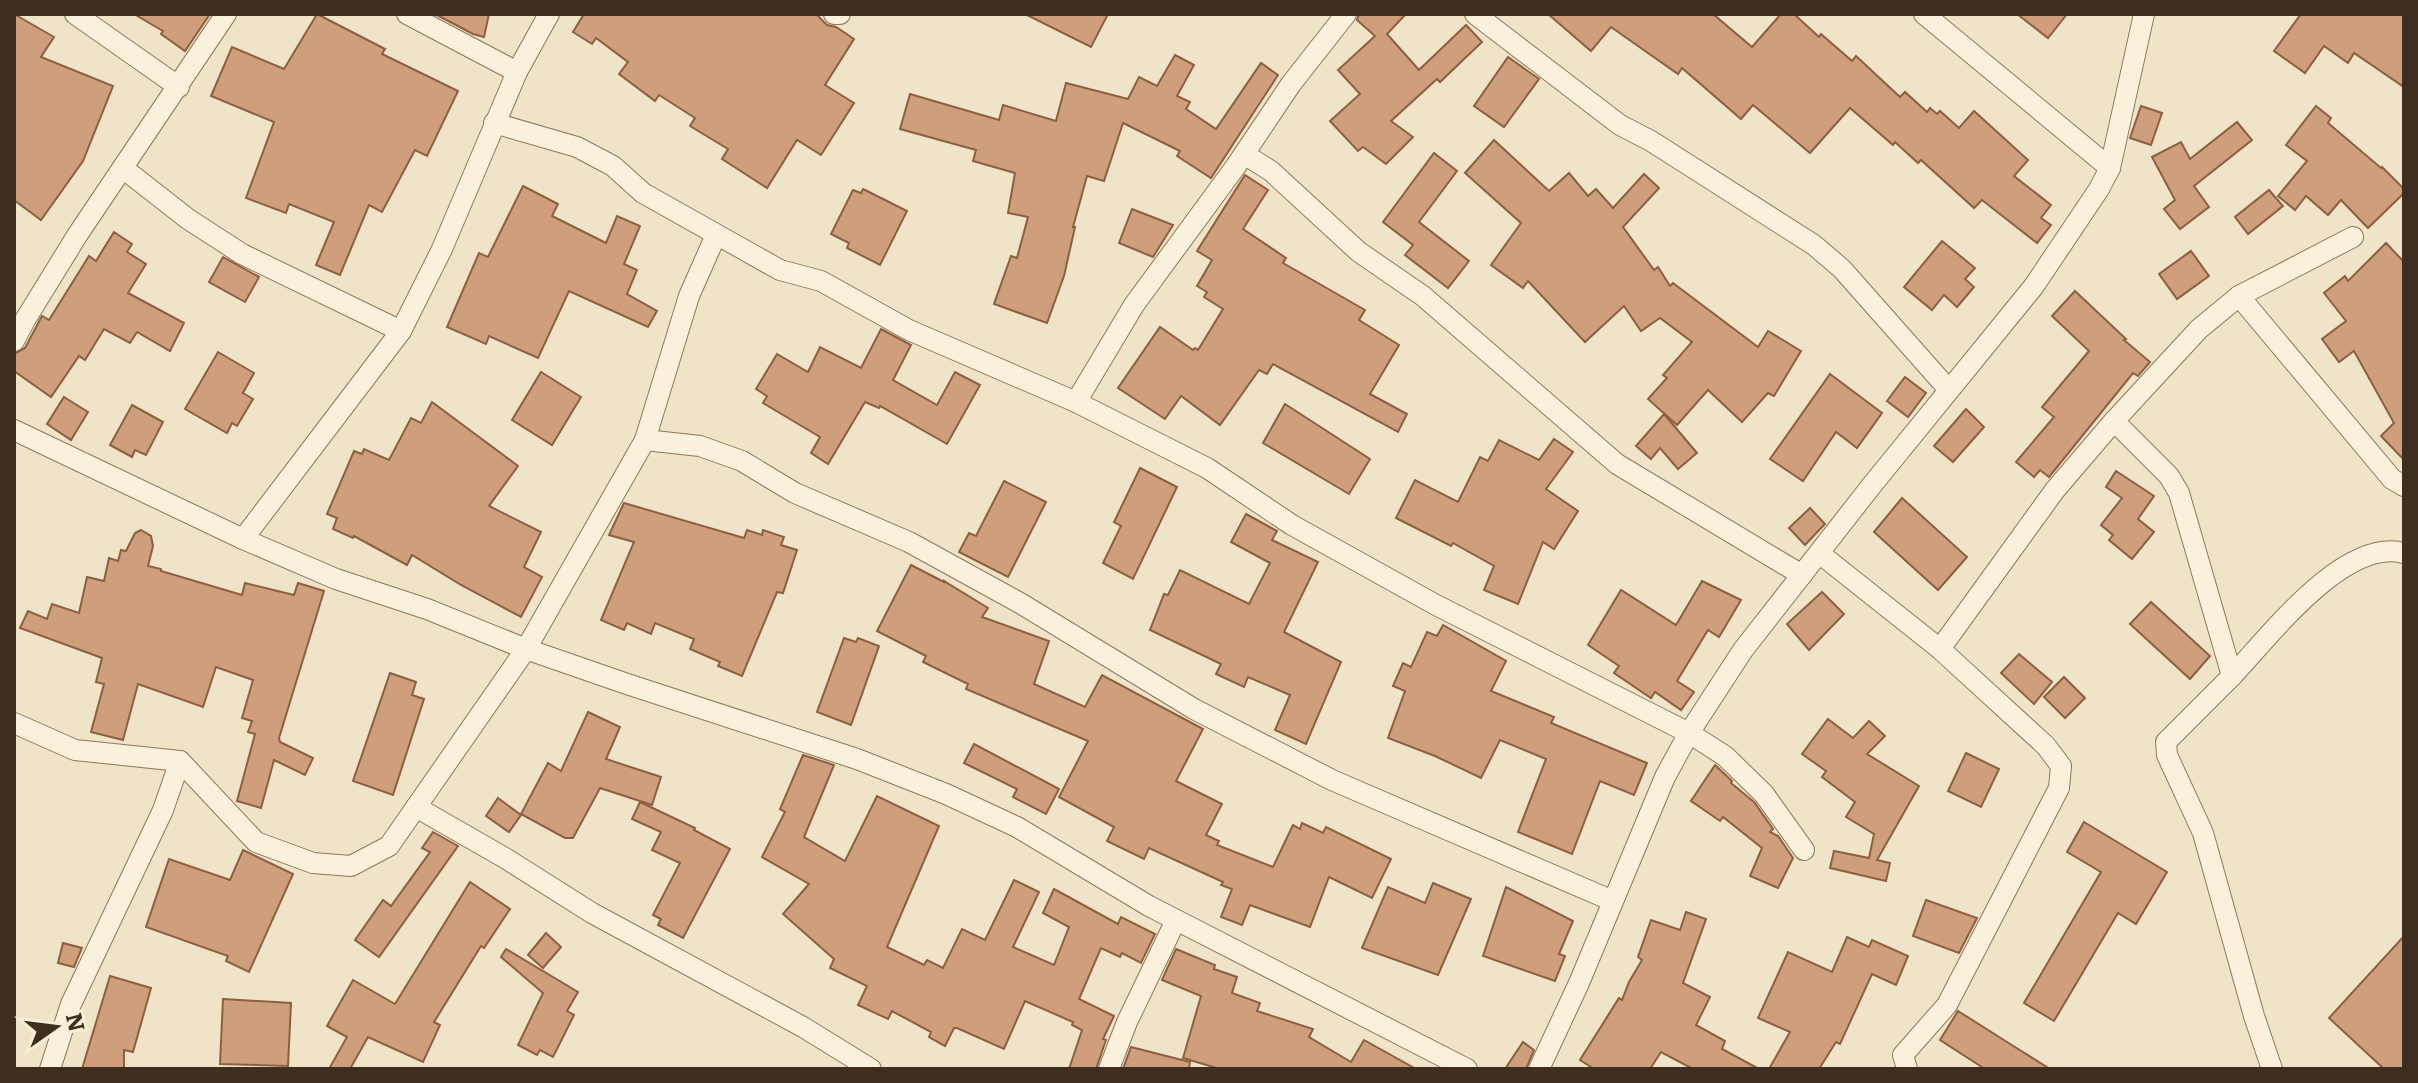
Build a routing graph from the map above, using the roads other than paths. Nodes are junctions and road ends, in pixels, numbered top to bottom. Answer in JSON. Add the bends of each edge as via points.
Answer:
{"nodes":[{"id":1,"x":75,"y":14,"type":"edge"},
{"id":2,"x":226,"y":14,"type":"edge"},
{"id":3,"x":407,"y":14,"type":"edge"},
{"id":4,"x":549,"y":14,"type":"edge"},
{"id":5,"x":1346,"y":14,"type":"edge"},
{"id":6,"x":1475,"y":14,"type":"edge"},
{"id":7,"x":1924,"y":14,"type":"edge"},
{"id":8,"x":2144,"y":14,"type":"edge"},
{"id":9,"x":517,"y":72,"type":"junction"},
{"id":10,"x":179,"y":87,"type":"junction"},
{"id":11,"x":494,"y":123,"type":"junction"},
{"id":12,"x":1244,"y":154,"type":"junction"},
{"id":13,"x":2110,"y":168,"type":"junction"},
{"id":14,"x":124,"y":169,"type":"junction"},
{"id":15,"x":716,"y":235,"type":"junction"},
{"id":16,"x":2353,"y":237,"type":"dead end"},
{"id":17,"x":2239,"y":296,"type":"junction"},
{"id":18,"x":401,"y":331,"type":"junction"},
{"id":19,"x":14,"y":341,"type":"edge"},
{"id":20,"x":1949,"y":390,"type":"junction"},
{"id":21,"x":1076,"y":402,"type":"junction"},
{"id":22,"x":2114,"y":421,"type":"junction"},
{"id":23,"x":14,"y":430,"type":"edge"},
{"id":24,"x":645,"y":440,"type":"junction"},
{"id":25,"x":2404,"y":486,"type":"edge"},
{"id":26,"x":243,"y":539,"type":"junction"},
{"id":27,"x":1819,"y":553,"type":"junction"},
{"id":28,"x":2404,"y":553,"type":"edge"},
{"id":29,"x":1802,"y":575,"type":"junction"},
{"id":30,"x":526,"y":649,"type":"junction"},
{"id":31,"x":1940,"y":649,"type":"junction"},
{"id":32,"x":2232,"y":676,"type":"junction"},
{"id":33,"x":14,"y":723,"type":"edge"},
{"id":34,"x":1689,"y":733,"type":"junction"},
{"id":35,"x":180,"y":761,"type":"junction"},
{"id":36,"x":416,"y":807,"type":"junction"},
{"id":37,"x":1804,"y":850,"type":"dead end"},
{"id":38,"x":1613,"y":901,"type":"junction"},
{"id":39,"x":1176,"y":920,"type":"junction"},
{"id":40,"x":50,"y":1069,"type":"edge"},
{"id":41,"x":871,"y":1069,"type":"edge"},
{"id":42,"x":1109,"y":1069,"type":"edge"},
{"id":43,"x":1467,"y":1069,"type":"edge"},
{"id":44,"x":1539,"y":1069,"type":"edge"},
{"id":45,"x":1907,"y":1069,"type":"edge"},
{"id":46,"x":2272,"y":1069,"type":"edge"}],
"edges":[{"from":1,"to":10,"type":"street"},
{"from":2,"to":10,"type":"street"},
{"from":3,"to":9,"type":"street"},
{"from":4,"to":9,"type":"street"},
{"from":5,"to":12,"type":"street"},
{"from":6,"to":20,"type":"street","via":[[1620,125],[1821,251]]},
{"from":7,"to":13,"type":"street"},
{"from":8,"to":13,"type":"street"},
{"from":9,"to":11,"type":"street"},
{"from":10,"to":14,"type":"street"},
{"from":11,"to":15,"type":"street","via":[[589,153],[643,193]]},
{"from":11,"to":18,"type":"street"},
{"from":12,"to":21,"type":"street","via":[[1134,305]]},
{"from":12,"to":29,"type":"street","via":[[1271,171],[1359,252],[1423,296],[1617,464]]},
{"from":13,"to":20,"type":"street","via":[[2034,286]]},
{"from":14,"to":18,"type":"street","via":[[242,254]]},
{"from":14,"to":19,"type":"street"},
{"from":15,"to":21,"type":"street","via":[[780,270],[821,281],[909,330]]},
{"from":15,"to":24,"type":"street","via":[[689,296]]},
{"from":16,"to":17,"type":"street"},
{"from":17,"to":22,"type":"street","via":[[2199,329]]},
{"from":17,"to":25,"type":"street","via":[[2392,479]]},
{"from":18,"to":26,"type":"street"},
{"from":20,"to":27,"type":"street"},
{"from":21,"to":34,"type":"street","via":[[1207,468],[1292,525],[1436,605]]},
{"from":22,"to":31,"type":"street","via":[[2055,490]]},
{"from":22,"to":32,"type":"street","via":[[2179,493]]},
{"from":23,"to":26,"type":"street"},
{"from":24,"to":30,"type":"street"},
{"from":24,"to":38,"type":"street","via":[[700,446],[742,461],[795,493],[909,542],[1194,709],[1332,780]]},
{"from":26,"to":30,"type":"street"},
{"from":27,"to":29,"type":"street"},
{"from":27,"to":31,"type":"street"},
{"from":28,"to":32,"type":"street","via":[[2392,549],[2359,558],[2316,587]]},
{"from":29,"to":34,"type":"street","via":[[1743,650]]},
{"from":30,"to":36,"type":"street"},
{"from":30,"to":39,"type":"street","via":[[857,759],[946,794],[1017,827]]},
{"from":31,"to":45,"type":"street","via":[[2061,766],[2059,788],[1947,1005],[1903,1055]]},
{"from":32,"to":46,"type":"street","via":[[2166,742],[2167,755],[2203,833]]},
{"from":33,"to":35,"type":"street","via":[[75,750]]},
{"from":34,"to":37,"type":"street","via":[[1725,756],[1764,794]]},
{"from":34,"to":38,"type":"street"},
{"from":35,"to":36,"type":"street","via":[[256,842],[313,863],[351,866],[389,846]]},
{"from":35,"to":40,"type":"street","via":[[157,824],[71,1004]]},
{"from":36,"to":41,"type":"street","via":[[592,913]]},
{"from":38,"to":44,"type":"street"},
{"from":39,"to":42,"type":"street"},
{"from":39,"to":43,"type":"street"}]}
